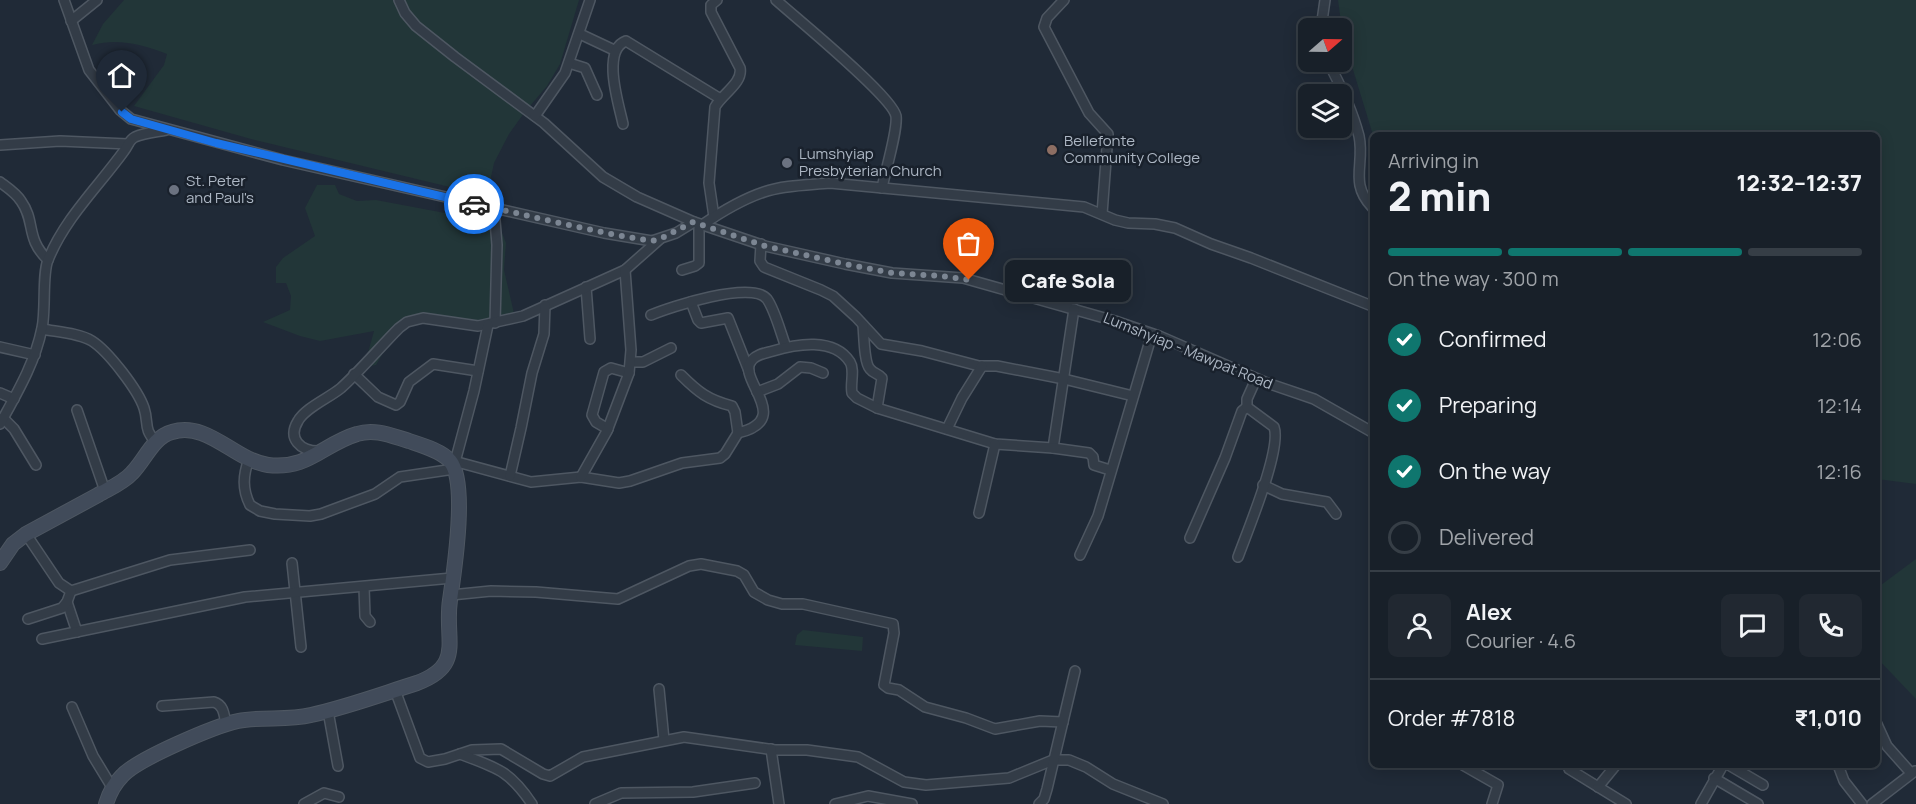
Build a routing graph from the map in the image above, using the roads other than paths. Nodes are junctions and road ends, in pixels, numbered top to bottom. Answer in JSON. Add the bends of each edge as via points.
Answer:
{"nodes":[{"id":1,"x":64,"y":0,"type":"edge"},
{"id":2,"x":97,"y":0,"type":"edge"},
{"id":3,"x":399,"y":0,"type":"edge"},
{"id":4,"x":590,"y":0,"type":"edge"},
{"id":5,"x":717,"y":0,"type":"edge"},
{"id":6,"x":776,"y":0,"type":"edge"},
{"id":7,"x":1064,"y":0,"type":"edge"},
{"id":8,"x":1325,"y":0,"type":"edge"},
{"id":9,"x":1322,"y":18,"type":"edge"},
{"id":10,"x":71,"y":21,"type":"junction"},
{"id":11,"x":580,"y":34,"type":"junction"},
{"id":12,"x":614,"y":51,"type":"junction"},
{"id":13,"x":569,"y":63,"type":"junction"},
{"id":14,"x":1334,"y":72,"type":"edge"},
{"id":15,"x":597,"y":95,"type":"dead end"},
{"id":16,"x":719,"y":98,"type":"junction"},
{"id":17,"x":535,"y":116,"type":"junction"},
{"id":18,"x":131,"y":119,"type":"junction"},
{"id":19,"x":623,"y":124,"type":"dead end"},
{"id":20,"x":170,"y":130,"type":"junction"},
{"id":21,"x":129,"y":143,"type":"junction"},
{"id":22,"x":0,"y":145,"type":"edge"},
{"id":23,"x":0,"y":182,"type":"edge"},
{"id":24,"x":882,"y":188,"type":"junction"},
{"id":25,"x":1370,"y":205,"type":"edge"},
{"id":26,"x":494,"y":208,"type":"junction"},
{"id":27,"x":1102,"y":214,"type":"junction"},
{"id":28,"x":714,"y":217,"type":"junction"},
{"id":29,"x":698,"y":224,"type":"junction"},
{"id":30,"x":660,"y":239,"type":"junction"},
{"id":31,"x":761,"y":244,"type":"junction"},
{"id":32,"x":48,"y":260,"type":"junction"},
{"id":33,"x":625,"y":270,"type":"junction"},
{"id":34,"x":682,"y":270,"type":"dead end"},
{"id":35,"x":586,"y":287,"type":"junction"},
{"id":36,"x":691,"y":302,"type":"junction"},
{"id":37,"x":545,"y":305,"type":"junction"},
{"id":38,"x":1370,"y":305,"type":"edge"},
{"id":39,"x":1074,"y":309,"type":"junction"},
{"id":40,"x":651,"y":315,"type":"dead end"},
{"id":41,"x":492,"y":324,"type":"junction"},
{"id":42,"x":863,"y":325,"type":"junction"},
{"id":43,"x":42,"y":329,"type":"junction"},
{"id":44,"x":1152,"y":334,"type":"junction"},
{"id":45,"x":590,"y":339,"type":"dead end"},
{"id":46,"x":0,"y":347,"type":"edge"},
{"id":47,"x":786,"y":347,"type":"junction"},
{"id":48,"x":670,"y":348,"type":"dead end"},
{"id":49,"x":35,"y":355,"type":"junction"},
{"id":50,"x":631,"y":362,"type":"junction"},
{"id":51,"x":982,"y":366,"type":"junction"},
{"id":52,"x":478,"y":371,"type":"junction"},
{"id":53,"x":749,"y":372,"type":"junction"},
{"id":54,"x":629,"y":373,"type":"junction"},
{"id":55,"x":822,"y":373,"type":"dead end"},
{"id":56,"x":354,"y":374,"type":"junction"},
{"id":57,"x":681,"y":375,"type":"dead end"},
{"id":58,"x":1064,"y":379,"type":"junction"},
{"id":59,"x":1256,"y":379,"type":"junction"},
{"id":60,"x":758,"y":392,"type":"junction"},
{"id":61,"x":0,"y":393,"type":"edge"},
{"id":62,"x":1133,"y":396,"type":"junction"},
{"id":63,"x":14,"y":399,"type":"junction"},
{"id":64,"x":1247,"y":407,"type":"junction"},
{"id":65,"x":877,"y":408,"type":"junction"},
{"id":66,"x":77,"y":410,"type":"dead end"},
{"id":67,"x":2,"y":421,"type":"edge"},
{"id":68,"x":608,"y":429,"type":"junction"},
{"id":69,"x":947,"y":429,"type":"junction"},
{"id":70,"x":1370,"y":431,"type":"edge"},
{"id":71,"x":738,"y":433,"type":"junction"},
{"id":72,"x":156,"y":442,"type":"junction"},
{"id":73,"x":995,"y":444,"type":"junction"},
{"id":74,"x":1053,"y":448,"type":"junction"},
{"id":75,"x":322,"y":451,"type":"junction"},
{"id":76,"x":36,"y":465,"type":"dead end"},
{"id":77,"x":247,"y":466,"type":"junction"},
{"id":78,"x":448,"y":466,"type":"junction"},
{"id":79,"x":1110,"y":470,"type":"junction"},
{"id":80,"x":510,"y":476,"type":"junction"},
{"id":81,"x":581,"y":477,"type":"junction"},
{"id":82,"x":1263,"y":485,"type":"junction"},
{"id":83,"x":105,"y":491,"type":"junction"},
{"id":84,"x":980,"y":513,"type":"dead end"},
{"id":85,"x":1336,"y":514,"type":"dead end"},
{"id":86,"x":26,"y":534,"type":"junction"},
{"id":87,"x":1190,"y":538,"type":"dead end"},
{"id":88,"x":250,"y":550,"type":"dead end"},
{"id":89,"x":1080,"y":555,"type":"dead end"},
{"id":90,"x":1238,"y":557,"type":"dead end"},
{"id":91,"x":0,"y":563,"type":"edge"},
{"id":92,"x":292,"y":563,"type":"dead end"},
{"id":93,"x":452,"y":578,"type":"junction"},
{"id":94,"x":364,"y":587,"type":"junction"},
{"id":95,"x":71,"y":591,"type":"junction"},
{"id":96,"x":296,"y":593,"type":"junction"},
{"id":97,"x":451,"y":595,"type":"junction"},
{"id":98,"x":67,"y":602,"type":"junction"},
{"id":99,"x":28,"y":619,"type":"dead end"},
{"id":100,"x":370,"y":622,"type":"dead end"},
{"id":101,"x":77,"y":632,"type":"junction"},
{"id":102,"x":42,"y":639,"type":"dead end"},
{"id":103,"x":302,"y":647,"type":"dead end"},
{"id":104,"x":1076,"y":671,"type":"dead end"},
{"id":105,"x":659,"y":689,"type":"dead end"},
{"id":106,"x":395,"y":690,"type":"junction"},
{"id":107,"x":162,"y":706,"type":"dead end"},
{"id":108,"x":72,"y":707,"type":"dead end"},
{"id":109,"x":328,"y":711,"type":"junction"},
{"id":110,"x":1063,"y":722,"type":"junction"},
{"id":111,"x":226,"y":724,"type":"junction"},
{"id":112,"x":1880,"y":731,"type":"edge"},
{"id":113,"x":664,"y":740,"type":"junction"},
{"id":114,"x":771,"y":749,"type":"junction"},
{"id":115,"x":460,"y":754,"type":"junction"},
{"id":116,"x":1053,"y":760,"type":"junction"},
{"id":117,"x":338,"y":765,"type":"dead end"},
{"id":118,"x":1468,"y":768,"type":"edge"},
{"id":119,"x":1614,"y":768,"type":"edge"},
{"id":120,"x":1721,"y":768,"type":"edge"},
{"id":121,"x":1734,"y":768,"type":"edge"},
{"id":122,"x":1839,"y":768,"type":"edge"},
{"id":123,"x":1569,"y":769,"type":"dead end"},
{"id":124,"x":1914,"y":773,"type":"edge"},
{"id":125,"x":1714,"y":778,"type":"junction"},
{"id":126,"x":755,"y":783,"type":"dead end"},
{"id":127,"x":1763,"y":785,"type":"dead end"},
{"id":128,"x":1598,"y":787,"type":"junction"},
{"id":129,"x":113,"y":789,"type":"junction"},
{"id":130,"x":339,"y":797,"type":"dead end"},
{"id":131,"x":865,"y":800,"type":"edge"},
{"id":132,"x":106,"y":804,"type":"edge"},
{"id":133,"x":304,"y":804,"type":"edge"},
{"id":134,"x":532,"y":804,"type":"edge"},
{"id":135,"x":595,"y":804,"type":"edge"},
{"id":136,"x":779,"y":804,"type":"edge"},
{"id":137,"x":835,"y":804,"type":"edge"},
{"id":138,"x":912,"y":804,"type":"edge"},
{"id":139,"x":1039,"y":804,"type":"edge"},
{"id":140,"x":1162,"y":804,"type":"edge"},
{"id":141,"x":1492,"y":804,"type":"edge"},
{"id":142,"x":1626,"y":804,"type":"edge"},
{"id":143,"x":1701,"y":804,"type":"edge"},
{"id":144,"x":1758,"y":804,"type":"edge"},
{"id":145,"x":1862,"y":804,"type":"edge"},
{"id":146,"x":1872,"y":804,"type":"edge"}],
"edges":[{"from":1,"to":10,"type":"street"},
{"from":2,"to":10,"type":"street"},
{"from":3,"to":17,"type":"street","name":"Lumshyiap - Mawpat Road","via":[[410,19],[427,35]]},
{"from":4,"to":11,"type":"street"},
{"from":5,"to":16,"type":"street","via":[[711,5],[711,12],[741,74]]},
{"from":6,"to":24,"type":"street","via":[[854,68],[895,113],[896,125]]},
{"from":7,"to":27,"type":"street","via":[[1044,27],[1089,112],[1108,134]]},
{"from":8,"to":9,"type":"street"},
{"from":10,"to":18,"type":"street","via":[[89,70]]},
{"from":11,"to":12,"type":"street"},
{"from":11,"to":13,"type":"street"},
{"from":12,"to":16,"type":"street","via":[[621,43],[630,42]]},
{"from":12,"to":19,"type":"street"},
{"from":13,"to":15,"type":"street","via":[[588,70]]},
{"from":13,"to":17,"type":"street"},
{"from":14,"to":25,"type":"street","via":[[1353,114],[1360,144],[1358,179]]},
{"from":16,"to":28,"type":"street","via":[[709,183]]},
{"from":17,"to":29,"type":"street","name":"Lumshyiap - Mawpat Road","via":[[603,177]]},
{"from":18,"to":20,"type":"street"},
{"from":18,"to":21,"type":"street"},
{"from":20,"to":21,"type":"street","via":[[142,135]]},
{"from":20,"to":26,"type":"street"},
{"from":21,"to":22,"type":"street","via":[[60,141]]},
{"from":21,"to":32,"type":"street","via":[[71,219]]},
{"from":23,"to":32,"type":"street","via":[[23,203],[34,243]]},
{"from":24,"to":27,"type":"street","via":[[1084,207]]},
{"from":24,"to":28,"type":"street","via":[[830,183],[779,188]]},
{"from":26,"to":30,"type":"street","via":[[604,233]]},
{"from":26,"to":41,"type":"street","via":[[497,245]]},
{"from":27,"to":38,"type":"street","via":[[1128,223],[1175,228]]},
{"from":28,"to":29,"type":"street"},
{"from":29,"to":30,"type":"street"},
{"from":29,"to":31,"type":"street","name":"Lumshyiap - Mawpat Road"},
{"from":29,"to":34,"type":"street","via":[[699,263]]},
{"from":30,"to":33,"type":"street"},
{"from":31,"to":39,"type":"street","name":"Lumshyiap - Mawpat Road","via":[[892,273],[963,278]]},
{"from":31,"to":42,"type":"street","via":[[760,261],[764,267],[833,296]]},
{"from":32,"to":43,"type":"street"},
{"from":33,"to":35,"type":"street"},
{"from":33,"to":50,"type":"street"},
{"from":35,"to":37,"type":"street"},
{"from":35,"to":45,"type":"street"},
{"from":36,"to":40,"type":"street"},
{"from":36,"to":47,"type":"street","via":[[742,292],[762,295]]},
{"from":36,"to":53,"type":"street","via":[[701,323],[728,318]]},
{"from":37,"to":41,"type":"street"},
{"from":37,"to":80,"type":"street","via":[[544,334]]},
{"from":39,"to":44,"type":"street","name":"Lumshyiap - Mawpat Road"},
{"from":39,"to":58,"type":"street"},
{"from":41,"to":52,"type":"street"},
{"from":41,"to":56,"type":"street","via":[[415,319],[399,328]]},
{"from":42,"to":51,"type":"street","via":[[881,344]]},
{"from":42,"to":65,"type":"street","via":[[867,364],[882,378]]},
{"from":43,"to":49,"type":"street"},
{"from":43,"to":72,"type":"street","via":[[83,337],[98,346],[132,383],[143,406],[148,432]]},
{"from":44,"to":59,"type":"street","name":"Lumshyiap - Mawpat Road"},
{"from":44,"to":62,"type":"street"},
{"from":46,"to":49,"type":"street"},
{"from":47,"to":53,"type":"street","via":[[759,355],[749,365]]},
{"from":47,"to":65,"type":"street","via":[[821,345],[846,357],[852,366],[852,393]]},
{"from":48,"to":50,"type":"street","via":[[640,363]]},
{"from":49,"to":63,"type":"street"},
{"from":50,"to":54,"type":"street"},
{"from":51,"to":58,"type":"street"},
{"from":51,"to":69,"type":"street"},
{"from":52,"to":56,"type":"street","via":[[433,364],[413,377],[396,405],[378,397]]},
{"from":52,"to":78,"type":"street"},
{"from":53,"to":60,"type":"street"},
{"from":54,"to":68,"type":"street"},
{"from":54,"to":68,"type":"street","via":[[611,368],[604,372],[592,415]]},
{"from":55,"to":60,"type":"street","via":[[800,367],[778,384]]},
{"from":56,"to":75,"type":"street","via":[[300,418],[296,426],[296,440],[301,447],[308,452]]},
{"from":57,"to":71,"type":"street","via":[[711,400],[732,406]]},
{"from":58,"to":62,"type":"street"},
{"from":58,"to":74,"type":"street"},
{"from":59,"to":64,"type":"street"},
{"from":59,"to":70,"type":"street","name":"Lumshyiap - Mawpat Road","via":[[1314,399]]},
{"from":60,"to":71,"type":"street","via":[[762,406],[759,424]]},
{"from":61,"to":63,"type":"street"},
{"from":62,"to":79,"type":"street"},
{"from":63,"to":67,"type":"street"},
{"from":64,"to":82,"type":"street","via":[[1270,422],[1277,434]]},
{"from":64,"to":87,"type":"street"},
{"from":65,"to":69,"type":"street"},
{"from":66,"to":83,"type":"street"},
{"from":67,"to":76,"type":"street","via":[[14,429]]},
{"from":68,"to":81,"type":"street"},
{"from":69,"to":73,"type":"street"},
{"from":71,"to":81,"type":"street","via":[[720,458],[682,463],[619,483]]},
{"from":72,"to":77,"type":"street","via":[[174,431],[193,430]]},
{"from":72,"to":83,"type":"street","via":[[130,476]]},
{"from":73,"to":74,"type":"street"},
{"from":73,"to":84,"type":"street"},
{"from":74,"to":79,"type":"street","via":[[1089,453],[1094,465]]},
{"from":75,"to":77,"type":"street","via":[[298,463]]},
{"from":75,"to":78,"type":"street","via":[[352,435],[372,431],[414,443]]},
{"from":77,"to":78,"type":"street","via":[[244,489],[253,508],[310,516],[358,502],[400,477]]},
{"from":78,"to":80,"type":"street"},
{"from":78,"to":93,"type":"street","via":[[459,502]]},
{"from":79,"to":89,"type":"street","via":[[1098,516]]},
{"from":80,"to":81,"type":"street","via":[[531,482]]},
{"from":82,"to":85,"type":"street","via":[[1282,494],[1327,502]]},
{"from":82,"to":90,"type":"street"},
{"from":83,"to":86,"type":"street"},
{"from":86,"to":91,"type":"street","via":[[13,544]]},
{"from":86,"to":95,"type":"street","via":[[59,583]]},
{"from":88,"to":95,"type":"street","via":[[170,560]]},
{"from":92,"to":96,"type":"street"},
{"from":93,"to":94,"type":"street"},
{"from":93,"to":97,"type":"street"},
{"from":94,"to":96,"type":"street"},
{"from":94,"to":100,"type":"street","via":[[365,616]]},
{"from":95,"to":98,"type":"street"},
{"from":96,"to":101,"type":"street","via":[[221,601]]},
{"from":96,"to":103,"type":"street"},
{"from":97,"to":106,"type":"street","via":[[449,654],[442,670]]},
{"from":97,"to":110,"type":"street","via":[[536,592],[618,599],[689,566],[714,566],[744,575],[754,592],[768,600],[892,624],[894,633],[884,685],[925,707],[995,729],[1040,721]]},
{"from":98,"to":99,"type":"street","via":[[62,608]]},
{"from":98,"to":101,"type":"street"},
{"from":101,"to":102,"type":"street"},
{"from":104,"to":110,"type":"street"},
{"from":105,"to":113,"type":"street"},
{"from":106,"to":109,"type":"street"},
{"from":106,"to":115,"type":"street","via":[[420,758],[428,762]]},
{"from":107,"to":111,"type":"street","via":[[214,702],[223,708]]},
{"from":108,"to":129,"type":"street","via":[[93,756]]},
{"from":109,"to":111,"type":"street","via":[[298,718],[255,718]]},
{"from":109,"to":117,"type":"street"},
{"from":110,"to":116,"type":"street"},
{"from":111,"to":129,"type":"street","via":[[134,767],[122,775]]},
{"from":112,"to":124,"type":"street","via":[[1887,746]]},
{"from":113,"to":114,"type":"street","via":[[684,737]]},
{"from":113,"to":115,"type":"street","via":[[583,757],[550,776],[501,749]]},
{"from":114,"to":116,"type":"street","via":[[858,757],[904,782],[926,785],[1009,778]]},
{"from":114,"to":136,"type":"street"},
{"from":115,"to":134,"type":"street","via":[[500,769]]},
{"from":116,"to":139,"type":"street","via":[[1044,800]]},
{"from":116,"to":140,"type":"street","via":[[1079,763],[1113,784]]},
{"from":118,"to":141,"type":"street","via":[[1498,785]]},
{"from":119,"to":128,"type":"street"},
{"from":120,"to":125,"type":"street"},
{"from":121,"to":127,"type":"street"},
{"from":122,"to":145,"type":"street"},
{"from":123,"to":128,"type":"street"},
{"from":124,"to":146,"type":"street"},
{"from":125,"to":143,"type":"street"},
{"from":125,"to":144,"type":"street"},
{"from":126,"to":135,"type":"street","via":[[693,792],[621,793]]},
{"from":128,"to":142,"type":"street"},
{"from":129,"to":132,"type":"street"},
{"from":130,"to":133,"type":"street","via":[[324,793]]},
{"from":131,"to":137,"type":"street"},
{"from":131,"to":138,"type":"street","via":[[884,798]]}]}
